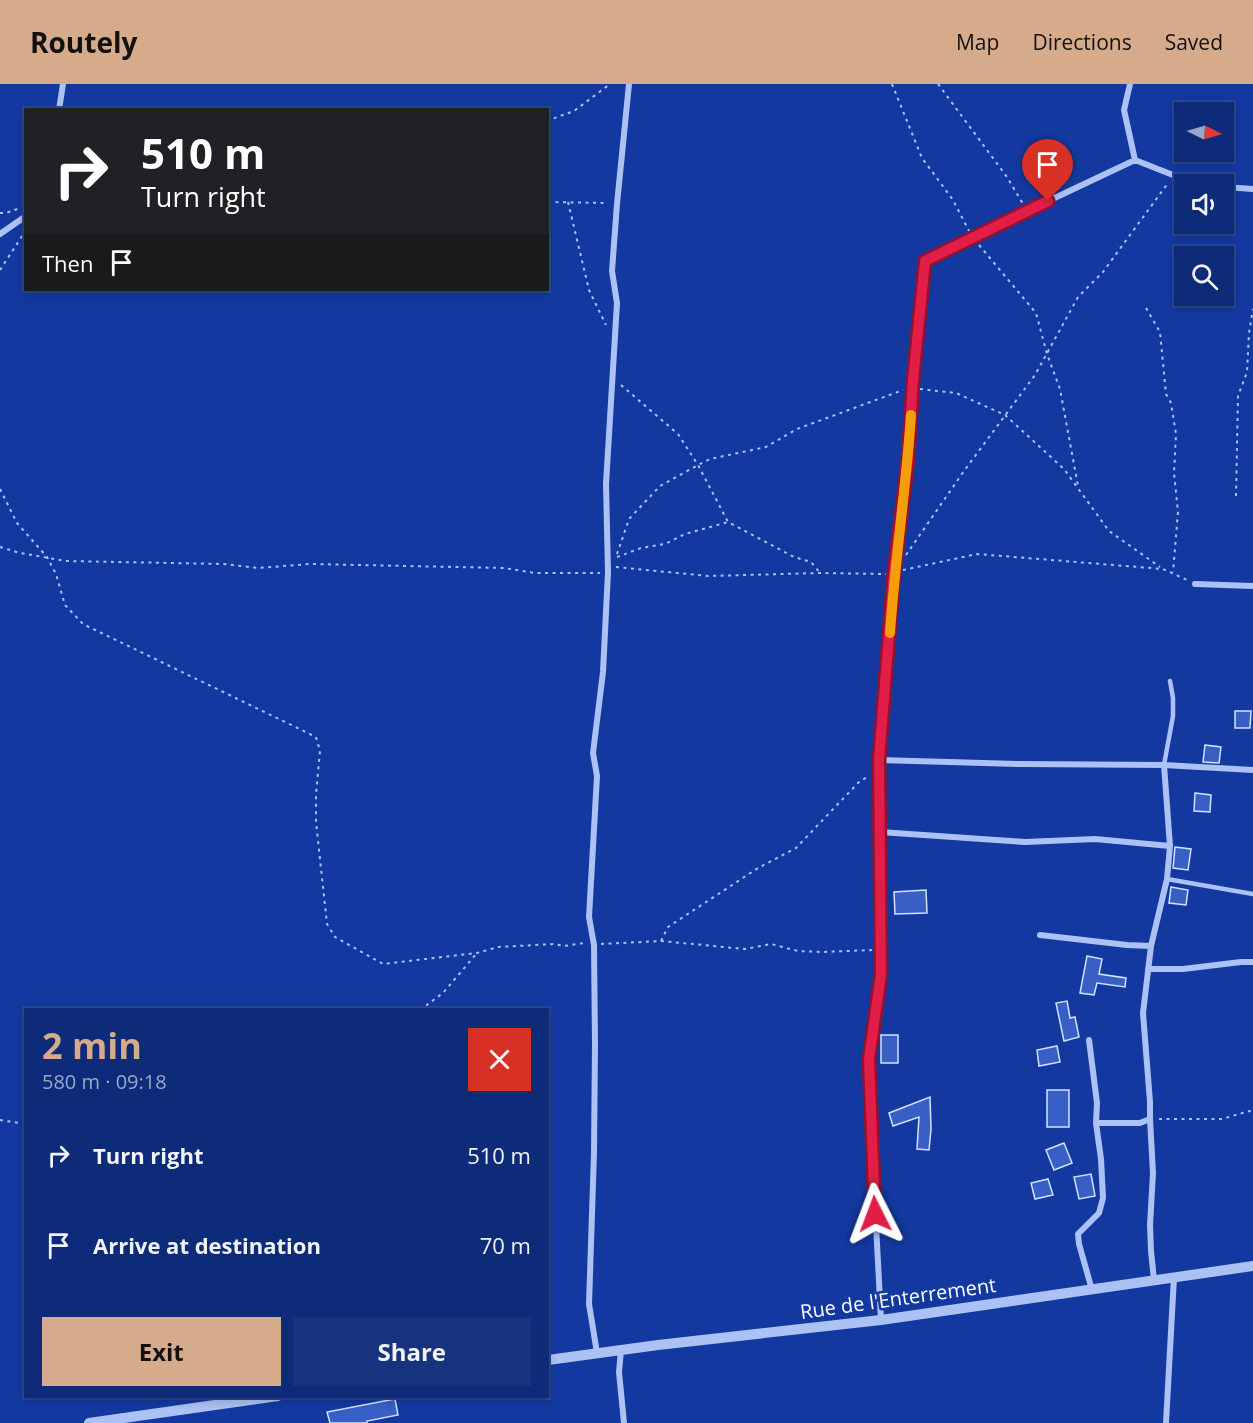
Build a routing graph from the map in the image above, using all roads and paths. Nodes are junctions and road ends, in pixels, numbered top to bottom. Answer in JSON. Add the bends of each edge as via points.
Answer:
{"nodes":[{"id":1,"x":63,"y":84,"type":"edge"},
{"id":2,"x":610,"y":84,"type":"edge"},
{"id":3,"x":629,"y":84,"type":"edge"},
{"id":4,"x":892,"y":84,"type":"edge"},
{"id":5,"x":938,"y":84,"type":"edge"},
{"id":6,"x":1130,"y":84,"type":"edge"},
{"id":7,"x":59,"y":108,"type":"edge"},
{"id":8,"x":549,"y":122,"type":"edge"},
{"id":9,"x":1135,"y":160,"type":"junction"},
{"id":10,"x":1173,"y":175,"type":"joint"},
{"id":11,"x":1234,"y":188,"type":"edge"},
{"id":12,"x":1253,"y":189,"type":"edge"},
{"id":13,"x":549,"y":202,"type":"edge"},
{"id":14,"x":568,"y":202,"type":"junction"},
{"id":15,"x":617,"y":204,"type":"junction"},
{"id":16,"x":24,"y":207,"type":"edge"},
{"id":17,"x":1027,"y":211,"type":"junction"},
{"id":18,"x":0,"y":213,"type":"edge"},
{"id":19,"x":24,"y":217,"type":"edge"},
{"id":20,"x":24,"y":233,"type":"edge"},
{"id":21,"x":0,"y":234,"type":"edge"},
{"id":22,"x":973,"y":237,"type":"junction"},
{"id":23,"x":0,"y":270,"type":"edge"},
{"id":24,"x":1146,"y":308,"type":"dead end"},
{"id":25,"x":1253,"y":309,"type":"edge"},
{"id":26,"x":614,"y":335,"type":"junction"},
{"id":27,"x":1047,"y":354,"type":"junction"},
{"id":28,"x":612,"y":377,"type":"junction"},
{"id":29,"x":912,"y":388,"type":"junction"},
{"id":30,"x":1005,"y":415,"type":"junction"},
{"id":31,"x":698,"y":465,"type":"junction"},
{"id":32,"x":0,"y":489,"type":"edge"},
{"id":33,"x":1078,"y":489,"type":"junction"},
{"id":34,"x":1236,"y":495,"type":"dead end"},
{"id":35,"x":728,"y":522,"type":"junction"},
{"id":36,"x":0,"y":547,"type":"edge"},
{"id":37,"x":47,"y":557,"type":"junction"},
{"id":38,"x":1163,"y":569,"type":"junction"},
{"id":39,"x":608,"y":572,"type":"junction"},
{"id":40,"x":894,"y":572,"type":"junction"},
{"id":41,"x":820,"y":573,"type":"junction"},
{"id":42,"x":1173,"y":573,"type":"junction"},
{"id":43,"x":1195,"y":584,"type":"joint"},
{"id":44,"x":1253,"y":586,"type":"edge"},
{"id":45,"x":1170,"y":681,"type":"dead end"},
{"id":46,"x":879,"y":760,"type":"junction"},
{"id":47,"x":1164,"y":765,"type":"junction"},
{"id":48,"x":879,"y":770,"type":"junction"},
{"id":49,"x":1253,"y":770,"type":"edge"},
{"id":50,"x":880,"y":832,"type":"junction"},
{"id":51,"x":1170,"y":846,"type":"junction"},
{"id":52,"x":1167,"y":879,"type":"junction"},
{"id":53,"x":1253,"y":894,"type":"edge"},
{"id":54,"x":1040,"y":935,"type":"dead end"},
{"id":55,"x":661,"y":941,"type":"junction"},
{"id":56,"x":594,"y":945,"type":"junction"},
{"id":57,"x":1151,"y":946,"type":"junction"},
{"id":58,"x":881,"y":949,"type":"junction"},
{"id":59,"x":477,"y":953,"type":"junction"},
{"id":60,"x":1253,"y":962,"type":"edge"},
{"id":61,"x":1148,"y":969,"type":"junction"},
{"id":62,"x":423,"y":1008,"type":"edge"},
{"id":63,"x":1089,"y":1040,"type":"dead end"},
{"id":64,"x":1253,"y":1110,"type":"edge"},
{"id":65,"x":1150,"y":1119,"type":"junction"},
{"id":66,"x":0,"y":1120,"type":"edge"},
{"id":67,"x":1096,"y":1123,"type":"junction"},
{"id":68,"x":24,"y":1124,"type":"edge"},
{"id":69,"x":1253,"y":1266,"type":"edge"},
{"id":70,"x":1174,"y":1277,"type":"junction"},
{"id":71,"x":1154,"y":1280,"type":"junction"},
{"id":72,"x":1092,"y":1290,"type":"junction"},
{"id":73,"x":881,"y":1320,"type":"junction"},
{"id":74,"x":621,"y":1350,"type":"junction"},
{"id":75,"x":597,"y":1353,"type":"junction"},
{"id":76,"x":549,"y":1360,"type":"edge"},
{"id":77,"x":264,"y":1398,"type":"edge"},
{"id":78,"x":89,"y":1423,"type":"edge"},
{"id":79,"x":624,"y":1423,"type":"edge"},
{"id":80,"x":1166,"y":1423,"type":"edge"}],
"edges":[{"from":1,"to":7,"type":"street"},
{"from":2,"to":8,"type":"path","via":[[574,111]]},
{"from":3,"to":15,"type":"street"},
{"from":4,"to":22,"type":"path","via":[[922,158],[953,200]]},
{"from":5,"to":17,"type":"path","via":[[1007,177]]},
{"from":6,"to":9,"type":"street","via":[[1124,110]]},
{"from":9,"to":10,"type":"street"},
{"from":9,"to":17,"type":"street"},
{"from":10,"to":27,"type":"path","via":[[1104,272],[1078,297]]},
{"from":11,"to":12,"type":"street"},
{"from":13,"to":14,"type":"path"},
{"from":14,"to":15,"type":"path"},
{"from":14,"to":26,"type":"path","via":[[589,290]]},
{"from":15,"to":26,"type":"street","via":[[612,271],[617,303]]},
{"from":16,"to":18,"type":"path"},
{"from":17,"to":22,"type":"street"},
{"from":19,"to":21,"type":"street"},
{"from":20,"to":23,"type":"path"},
{"from":22,"to":27,"type":"path","via":[[1036,313]]},
{"from":22,"to":29,"type":"street","via":[[925,261]]},
{"from":24,"to":42,"type":"path","via":[[1160,332],[1166,394],[1176,434],[1178,512]]},
{"from":25,"to":34,"type":"path","via":[[1247,372],[1238,396]]},
{"from":26,"to":28,"type":"street"},
{"from":27,"to":30,"type":"path"},
{"from":27,"to":33,"type":"path","via":[[1060,389]]},
{"from":28,"to":31,"type":"path","via":[[678,434]]},
{"from":28,"to":39,"type":"street","via":[[606,484]]},
{"from":29,"to":30,"type":"path","via":[[956,393]]},
{"from":29,"to":31,"type":"path","via":[[797,429],[766,447]]},
{"from":29,"to":40,"type":"street","via":[[908,460]]},
{"from":30,"to":33,"type":"path","via":[[1064,469]]},
{"from":30,"to":40,"type":"path"},
{"from":31,"to":35,"type":"path"},
{"from":31,"to":35,"type":"path","via":[[660,486],[629,519],[616,557]]},
{"from":32,"to":37,"type":"path","via":[[17,523]]},
{"from":33,"to":38,"type":"path","via":[[1108,531]]},
{"from":35,"to":41,"type":"path","via":[[811,562]]},
{"from":36,"to":37,"type":"path"},
{"from":37,"to":39,"type":"path","via":[[66,561],[258,568],[310,564]]},
{"from":37,"to":59,"type":"path","via":[[65,605],[83,624],[316,737],[320,751],[316,822],[327,924],[335,938],[383,964]]},
{"from":38,"to":40,"type":"path","via":[[977,554]]},
{"from":38,"to":42,"type":"path"},
{"from":39,"to":41,"type":"path","via":[[618,567],[708,576]]},
{"from":39,"to":56,"type":"street","via":[[603,672],[593,753],[597,777],[589,917]]},
{"from":40,"to":41,"type":"path"},
{"from":40,"to":46,"type":"street"},
{"from":42,"to":43,"type":"path"},
{"from":43,"to":44,"type":"street"},
{"from":45,"to":47,"type":"lane","via":[[1173,716]]},
{"from":46,"to":47,"type":"street"},
{"from":46,"to":48,"type":"street"},
{"from":47,"to":49,"type":"street"},
{"from":47,"to":51,"type":"street"},
{"from":48,"to":50,"type":"street"},
{"from":48,"to":55,"type":"path","via":[[859,782],[796,848],[668,927]]},
{"from":50,"to":51,"type":"street","via":[[1025,842],[1095,839]]},
{"from":50,"to":58,"type":"street"},
{"from":51,"to":52,"type":"street"},
{"from":52,"to":53,"type":"lane"},
{"from":52,"to":57,"type":"street"},
{"from":54,"to":57,"type":"street"},
{"from":55,"to":56,"type":"path"},
{"from":55,"to":58,"type":"path","via":[[745,949],[771,944],[821,952]]},
{"from":56,"to":59,"type":"path","via":[[498,947]]},
{"from":56,"to":75,"type":"street","via":[[589,1304]]},
{"from":57,"to":61,"type":"street"},
{"from":58,"to":73,"type":"street","via":[[869,1059]]},
{"from":59,"to":62,"type":"path","via":[[443,993]]},
{"from":60,"to":61,"type":"street"},
{"from":61,"to":65,"type":"street","via":[[1143,1013]]},
{"from":63,"to":67,"type":"street"},
{"from":64,"to":65,"type":"path","via":[[1222,1119]]},
{"from":65,"to":67,"type":"street","via":[[1140,1123]]},
{"from":65,"to":71,"type":"street"},
{"from":66,"to":68,"type":"path"},
{"from":67,"to":72,"type":"street","via":[[1103,1197],[1099,1213],[1078,1234]]},
{"from":69,"to":70,"type":"street","name":"Rue de l'Enterrement"},
{"from":70,"to":71,"type":"street","name":"Rue de l'Enterrement"},
{"from":70,"to":80,"type":"street"},
{"from":71,"to":72,"type":"street","name":"Rue de l'Enterrement"},
{"from":72,"to":73,"type":"street","name":"Rue de l'Enterrement"},
{"from":73,"to":74,"type":"street","name":"Rue de l'Enterrement"},
{"from":74,"to":75,"type":"street","name":"Rue de l'Enterrement"},
{"from":74,"to":79,"type":"street"},
{"from":75,"to":76,"type":"street","name":"Rue de l'Enterrement"},
{"from":77,"to":78,"type":"street"}]}
